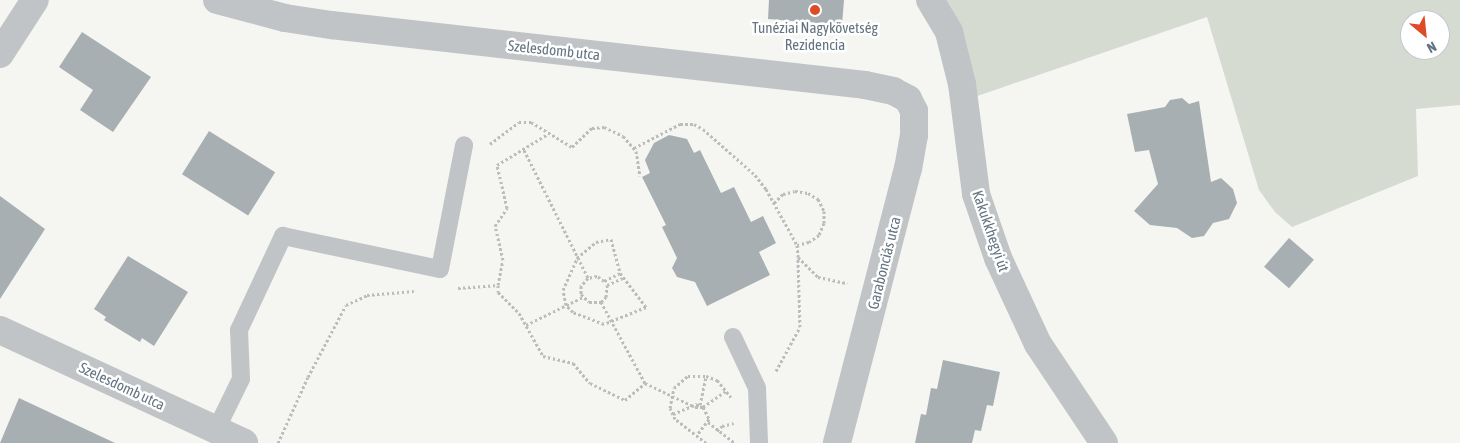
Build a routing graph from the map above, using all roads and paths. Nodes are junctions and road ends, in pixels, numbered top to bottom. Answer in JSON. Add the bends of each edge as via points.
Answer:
{"nodes":[{"id":1,"x":35,"y":0,"type":"edge"},
{"id":2,"x":217,"y":0,"type":"edge"},
{"id":3,"x":930,"y":0,"type":"edge"},
{"id":4,"x":0,"y":54,"type":"edge"},
{"id":5,"x":893,"y":91,"type":"joint"},
{"id":6,"x":548,"y":134,"type":"junction"},
{"id":7,"x":464,"y":145,"type":"joint"},
{"id":8,"x":634,"y":148,"type":"junction"},
{"id":9,"x":524,"y":150,"type":"junction"},
{"id":10,"x":640,"y":176,"type":"dead end"},
{"id":11,"x":774,"y":203,"type":"junction"},
{"id":12,"x":797,"y":245,"type":"junction"},
{"id":13,"x":798,"y":257,"type":"junction"},
{"id":14,"x":577,"y":258,"type":"junction"},
{"id":15,"x":620,"y":273,"type":"junction"},
{"id":16,"x":588,"y":278,"type":"junction"},
{"id":17,"x":623,"y":278,"type":"junction"},
{"id":18,"x":498,"y":285,"type":"junction"},
{"id":19,"x":451,"y":289,"type":"dead end"},
{"id":20,"x":877,"y":289,"type":"junction"},
{"id":21,"x":423,"y":291,"type":"dead end"},
{"id":22,"x":583,"y":297,"type":"junction"},
{"id":23,"x":601,"y":302,"type":"junction"},
{"id":24,"x":566,"y":305,"type":"junction"},
{"id":25,"x":612,"y":322,"type":"junction"},
{"id":26,"x":526,"y":325,"type":"junction"},
{"id":27,"x":0,"y":330,"type":"edge"},
{"id":28,"x":733,"y":337,"type":"dead end"},
{"id":29,"x":706,"y":376,"type":"junction"},
{"id":30,"x":645,"y":383,"type":"junction"},
{"id":31,"x":732,"y":387,"type":"dead end"},
{"id":32,"x":727,"y":390,"type":"junction"},
{"id":33,"x":671,"y":398,"type":"junction"},
{"id":34,"x":733,"y":404,"type":"dead end"},
{"id":35,"x":759,"y":404,"type":"junction"},
{"id":36,"x":688,"y":406,"type":"junction"},
{"id":37,"x":702,"y":406,"type":"junction"},
{"id":38,"x":672,"y":414,"type":"junction"},
{"id":39,"x":735,"y":416,"type":"dead end"},
{"id":40,"x":708,"y":422,"type":"junction"},
{"id":41,"x":216,"y":430,"type":"junction"},
{"id":42,"x":717,"y":431,"type":"junction"},
{"id":43,"x":697,"y":435,"type":"junction"},
{"id":44,"x":244,"y":443,"type":"edge"},
{"id":45,"x":278,"y":443,"type":"edge"},
{"id":46,"x":706,"y":443,"type":"edge"},
{"id":47,"x":734,"y":443,"type":"edge"},
{"id":48,"x":759,"y":443,"type":"edge"},
{"id":49,"x":837,"y":443,"type":"edge"},
{"id":50,"x":1104,"y":443,"type":"edge"}],
"edges":[{"from":1,"to":4,"type":"street"},
{"from":2,"to":5,"type":"street","name":"Szelesdomb utca","via":[[331,25],[865,85]]},
{"from":3,"to":50,"type":"street","name":"Kakukkhegyi út","via":[[949,32],[962,84],[976,194],[998,258],[1038,344]]},
{"from":5,"to":20,"type":"street","name":"Garabonciás utca","via":[[908,98],[914,111],[914,135]]},
{"from":6,"to":7,"type":"path","via":[[531,122],[519,122],[490,144]]},
{"from":6,"to":8,"type":"path","via":[[572,147],[592,128],[604,126],[623,136]]},
{"from":6,"to":9,"type":"path"},
{"from":7,"to":41,"type":"lane","via":[[440,269],[282,236],[239,330],[241,379]]},
{"from":8,"to":10,"type":"path"},
{"from":8,"to":11,"type":"path","via":[[680,124],[694,124],[755,175]]},
{"from":9,"to":14,"type":"path"},
{"from":9,"to":18,"type":"path","via":[[497,165],[507,208],[495,226],[503,260]]},
{"from":11,"to":12,"type":"path"},
{"from":11,"to":12,"type":"path","via":[[783,194],[795,191],[808,192],[818,199],[824,211],[819,235]]},
{"from":12,"to":13,"type":"path"},
{"from":13,"to":20,"type":"path","via":[[818,277]]},
{"from":13,"to":35,"type":"path","via":[[800,327]]},
{"from":14,"to":15,"type":"path","via":[[596,242],[611,239]]},
{"from":14,"to":16,"type":"path"},
{"from":14,"to":24,"type":"path","via":[[566,279]]},
{"from":15,"to":16,"type":"path","via":[[604,281],[597,276]]},
{"from":15,"to":17,"type":"path"},
{"from":16,"to":22,"type":"path","via":[[581,286]]},
{"from":17,"to":23,"type":"path","via":[[607,285],[606,297]]},
{"from":17,"to":25,"type":"path","via":[[646,307]]},
{"from":18,"to":19,"type":"path"},
{"from":18,"to":26,"type":"path","via":[[498,292]]},
{"from":20,"to":49,"type":"street","name":"Garabonciás utca"},
{"from":21,"to":45,"type":"path","via":[[367,295],[346,305]]},
{"from":22,"to":23,"type":"path","via":[[589,302]]},
{"from":22,"to":24,"type":"path"},
{"from":23,"to":25,"type":"path"},
{"from":24,"to":25,"type":"path","via":[[582,318]]},
{"from":24,"to":26,"type":"path"},
{"from":25,"to":30,"type":"path"},
{"from":26,"to":30,"type":"path","via":[[543,356],[573,363],[590,383],[625,400]]},
{"from":27,"to":41,"type":"street","name":"Szelesdomb utca"},
{"from":28,"to":35,"type":"lane","via":[[757,388]]},
{"from":29,"to":32,"type":"path","via":[[717,380]]},
{"from":29,"to":33,"type":"path","via":[[688,376],[681,380]]},
{"from":29,"to":37,"type":"path"},
{"from":30,"to":33,"type":"path"},
{"from":31,"to":32,"type":"path"},
{"from":32,"to":34,"type":"path"},
{"from":32,"to":37,"type":"path"},
{"from":33,"to":36,"type":"path"},
{"from":33,"to":38,"type":"path"},
{"from":35,"to":48,"type":"lane"},
{"from":36,"to":37,"type":"path"},
{"from":36,"to":38,"type":"path"},
{"from":37,"to":40,"type":"path"},
{"from":38,"to":43,"type":"path","via":[[681,425]]},
{"from":39,"to":42,"type":"path","via":[[736,422]]},
{"from":40,"to":42,"type":"path"},
{"from":40,"to":43,"type":"path"},
{"from":41,"to":44,"type":"street","name":"Szelesdomb utca"},
{"from":42,"to":47,"type":"path"},
{"from":43,"to":46,"type":"path"}]}
